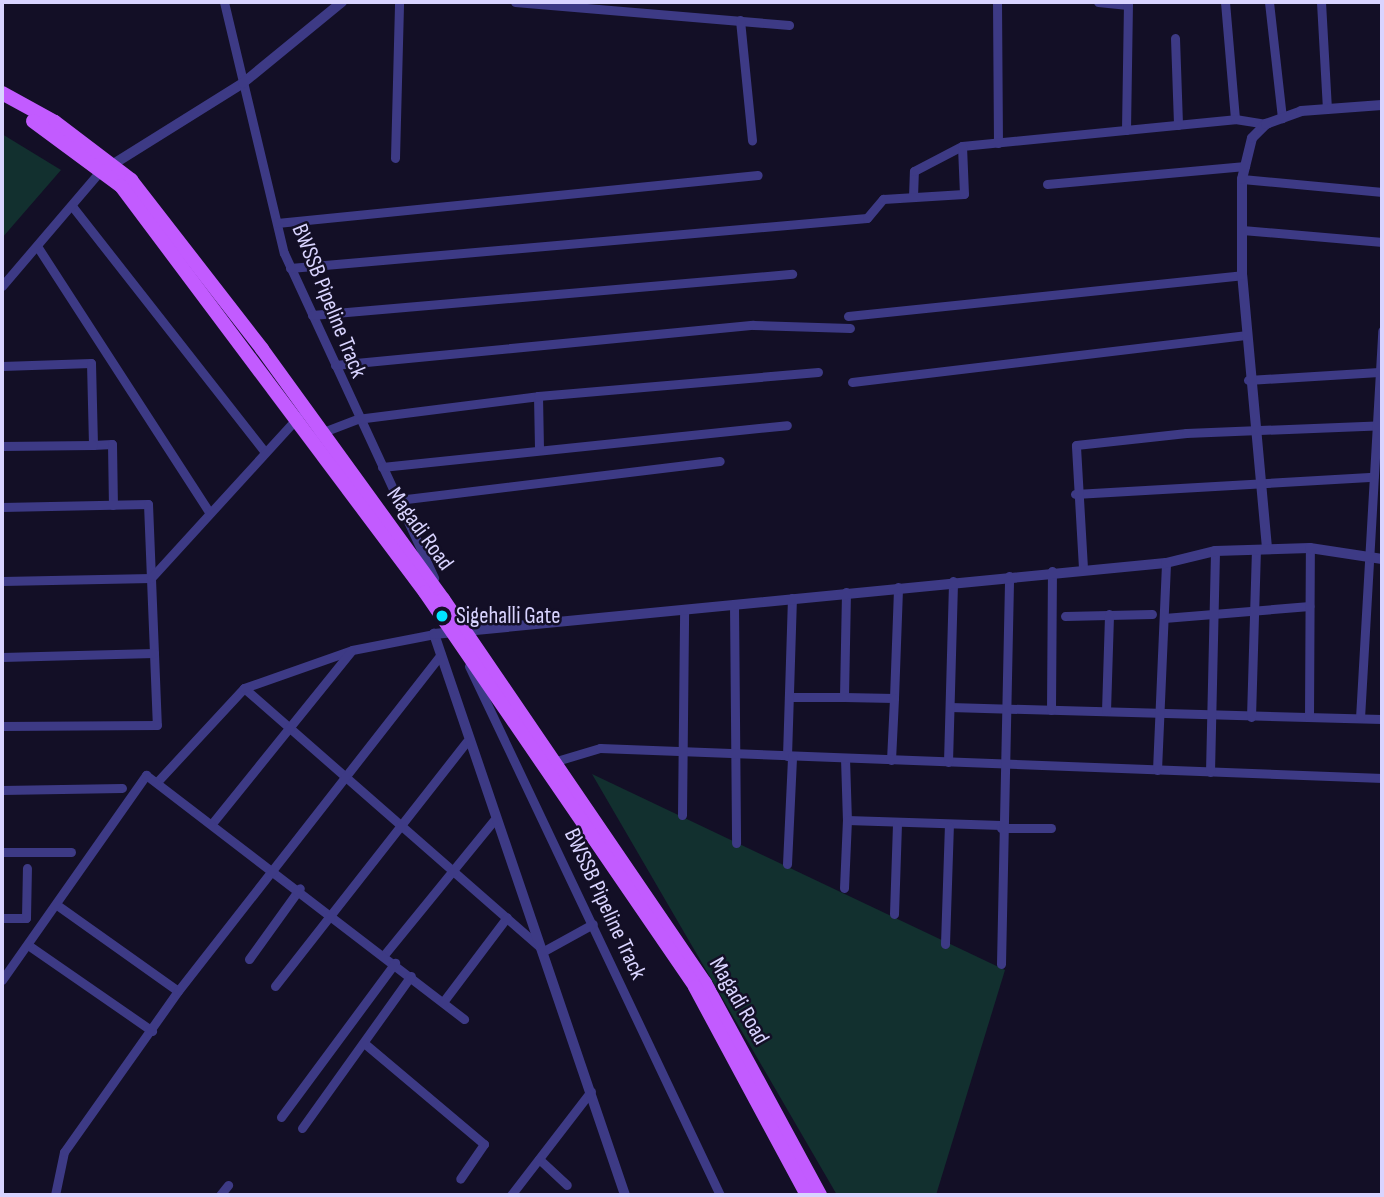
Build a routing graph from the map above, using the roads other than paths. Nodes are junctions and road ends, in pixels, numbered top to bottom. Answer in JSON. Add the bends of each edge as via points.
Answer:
{"nodes":[{"id":1,"x":224,"y":2,"type":"edge"},
{"id":2,"x":342,"y":2,"type":"edge"},
{"id":3,"x":399,"y":2,"type":"edge"},
{"id":4,"x":515,"y":2,"type":"edge"},
{"id":5,"x":997,"y":2,"type":"edge"},
{"id":6,"x":1098,"y":2,"type":"edge"},
{"id":7,"x":1225,"y":2,"type":"edge"},
{"id":8,"x":1269,"y":2,"type":"edge"},
{"id":9,"x":1321,"y":2,"type":"edge"},
{"id":10,"x":1128,"y":4,"type":"edge"},
{"id":11,"x":740,"y":20,"type":"junction"},
{"id":12,"x":789,"y":24,"type":"dead end"},
{"id":13,"x":1175,"y":38,"type":"dead end"},
{"id":14,"x":243,"y":83,"type":"junction"},
{"id":15,"x":2,"y":93,"type":"edge"},
{"id":16,"x":2,"y":104,"type":"edge"},
{"id":17,"x":1382,"y":105,"type":"edge"},
{"id":18,"x":1327,"y":109,"type":"junction"},
{"id":19,"x":1282,"y":118,"type":"junction"},
{"id":20,"x":1234,"y":120,"type":"junction"},
{"id":21,"x":1266,"y":124,"type":"junction"},
{"id":22,"x":1178,"y":125,"type":"junction"},
{"id":23,"x":1126,"y":130,"type":"junction"},
{"id":24,"x":752,"y":139,"type":"dead end"},
{"id":25,"x":998,"y":143,"type":"junction"},
{"id":26,"x":962,"y":146,"type":"junction"},
{"id":27,"x":395,"y":158,"type":"dead end"},
{"id":28,"x":1245,"y":166,"type":"junction"},
{"id":29,"x":106,"y":168,"type":"junction"},
{"id":30,"x":758,"y":175,"type":"dead end"},
{"id":31,"x":1242,"y":179,"type":"junction"},
{"id":32,"x":1047,"y":184,"type":"dead end"},
{"id":33,"x":1382,"y":192,"type":"edge"},
{"id":34,"x":913,"y":197,"type":"junction"},
{"id":35,"x":72,"y":206,"type":"junction"},
{"id":36,"x":276,"y":223,"type":"junction"},
{"id":37,"x":1242,"y":230,"type":"junction"},
{"id":38,"x":1382,"y":242,"type":"edge"},
{"id":39,"x":37,"y":246,"type":"junction"},
{"id":40,"x":290,"y":268,"type":"junction"},
{"id":41,"x":792,"y":274,"type":"dead end"},
{"id":42,"x":1242,"y":275,"type":"junction"},
{"id":43,"x":2,"y":286,"type":"edge"},
{"id":44,"x":312,"y":315,"type":"junction"},
{"id":45,"x":848,"y":316,"type":"dead end"},
{"id":46,"x":849,"y":328,"type":"dead end"},
{"id":47,"x":1382,"y":331,"type":"edge"},
{"id":48,"x":1245,"y":335,"type":"junction"},
{"id":49,"x":335,"y":365,"type":"junction"},
{"id":50,"x":2,"y":366,"type":"edge"},
{"id":51,"x":818,"y":372,"type":"dead end"},
{"id":52,"x":1379,"y":372,"type":"junction"},
{"id":53,"x":1248,"y":380,"type":"junction"},
{"id":54,"x":852,"y":382,"type":"dead end"},
{"id":55,"x":538,"y":396,"type":"junction"},
{"id":56,"x":302,"y":414,"type":"junction"},
{"id":57,"x":357,"y":419,"type":"junction"},
{"id":58,"x":787,"y":425,"type":"dead end"},
{"id":59,"x":1380,"y":425,"type":"edge"},
{"id":60,"x":1253,"y":430,"type":"junction"},
{"id":61,"x":317,"y":434,"type":"junction"},
{"id":62,"x":93,"y":445,"type":"junction"},
{"id":63,"x":2,"y":446,"type":"edge"},
{"id":64,"x":539,"y":450,"type":"junction"},
{"id":65,"x":264,"y":451,"type":"junction"},
{"id":66,"x":720,"y":461,"type":"dead end"},
{"id":67,"x":382,"y":467,"type":"junction"},
{"id":68,"x":1374,"y":477,"type":"junction"},
{"id":69,"x":1259,"y":481,"type":"junction"},
{"id":70,"x":1075,"y":494,"type":"junction"},
{"id":71,"x":398,"y":500,"type":"junction"},
{"id":72,"x":113,"y":505,"type":"junction"},
{"id":73,"x":2,"y":507,"type":"edge"},
{"id":74,"x":210,"y":513,"type":"junction"},
{"id":75,"x":1310,"y":548,"type":"junction"},
{"id":76,"x":1262,"y":549,"type":"junction"},
{"id":77,"x":1215,"y":551,"type":"junction"},
{"id":78,"x":1378,"y":558,"type":"edge"},
{"id":79,"x":1166,"y":563,"type":"junction"},
{"id":80,"x":1083,"y":568,"type":"junction"},
{"id":81,"x":1052,"y":571,"type":"junction"},
{"id":82,"x":1009,"y":576,"type":"junction"},
{"id":83,"x":151,"y":578,"type":"junction"},
{"id":84,"x":2,"y":581,"type":"edge"},
{"id":85,"x":953,"y":581,"type":"junction"},
{"id":86,"x":898,"y":587,"type":"junction"},
{"id":87,"x":846,"y":592,"type":"junction"},
{"id":88,"x":792,"y":598,"type":"junction"},
{"id":89,"x":443,"y":599,"type":"junction"},
{"id":90,"x":734,"y":604,"type":"junction"},
{"id":91,"x":1310,"y":606,"type":"junction"},
{"id":92,"x":684,"y":609,"type":"junction"},
{"id":93,"x":1213,"y":610,"type":"junction"},
{"id":94,"x":1253,"y":610,"type":"junction"},
{"id":95,"x":1109,"y":614,"type":"junction"},
{"id":96,"x":1152,"y":614,"type":"dead end"},
{"id":97,"x":1065,"y":616,"type":"dead end"},
{"id":98,"x":1164,"y":618,"type":"junction"},
{"id":99,"x":457,"y":629,"type":"junction"},
{"id":100,"x":434,"y":634,"type":"junction"},
{"id":101,"x":352,"y":650,"type":"junction"},
{"id":102,"x":154,"y":653,"type":"junction"},
{"id":103,"x":441,"y":654,"type":"junction"},
{"id":104,"x":2,"y":657,"type":"edge"},
{"id":105,"x":244,"y":688,"type":"junction"},
{"id":106,"x":789,"y":697,"type":"junction"},
{"id":107,"x":844,"y":697,"type":"junction"},
{"id":108,"x":894,"y":698,"type":"junction"},
{"id":109,"x":950,"y":707,"type":"junction"},
{"id":110,"x":1004,"y":709,"type":"junction"},
{"id":111,"x":1051,"y":710,"type":"junction"},
{"id":112,"x":1106,"y":712,"type":"junction"},
{"id":113,"x":1157,"y":714,"type":"junction"},
{"id":114,"x":1211,"y":714,"type":"junction"},
{"id":115,"x":1251,"y":717,"type":"junction"},
{"id":116,"x":1309,"y":717,"type":"junction"},
{"id":117,"x":1360,"y":718,"type":"junction"},
{"id":118,"x":1382,"y":719,"type":"edge"},
{"id":119,"x":290,"y":724,"type":"junction"},
{"id":120,"x":2,"y":726,"type":"edge"},
{"id":121,"x":466,"y":742,"type":"junction"},
{"id":122,"x":682,"y":751,"type":"junction"},
{"id":123,"x":737,"y":754,"type":"junction"},
{"id":124,"x":790,"y":756,"type":"junction"},
{"id":125,"x":845,"y":758,"type":"junction"},
{"id":126,"x":891,"y":760,"type":"junction"},
{"id":127,"x":553,"y":762,"type":"junction"},
{"id":128,"x":948,"y":762,"type":"junction"},
{"id":129,"x":1002,"y":764,"type":"junction"},
{"id":130,"x":1157,"y":770,"type":"junction"},
{"id":131,"x":344,"y":771,"type":"junction"},
{"id":132,"x":1210,"y":772,"type":"junction"},
{"id":133,"x":1382,"y":778,"type":"edge"},
{"id":134,"x":158,"y":782,"type":"junction"},
{"id":135,"x":122,"y":788,"type":"dead end"},
{"id":136,"x":2,"y":790,"type":"edge"},
{"id":137,"x":682,"y":815,"type":"dead end"},
{"id":138,"x":494,"y":820,"type":"junction"},
{"id":139,"x":847,"y":820,"type":"junction"},
{"id":140,"x":214,"y":821,"type":"junction"},
{"id":141,"x":400,"y":822,"type":"junction"},
{"id":142,"x":897,"y":823,"type":"junction"},
{"id":143,"x":949,"y":826,"type":"junction"},
{"id":144,"x":1001,"y":827,"type":"junction"},
{"id":145,"x":1051,"y":828,"type":"dead end"},
{"id":146,"x":736,"y":843,"type":"dead end"},
{"id":147,"x":2,"y":852,"type":"edge"},
{"id":148,"x":71,"y":852,"type":"dead end"},
{"id":149,"x":787,"y":864,"type":"dead end"},
{"id":150,"x":272,"y":866,"type":"junction"},
{"id":151,"x":451,"y":867,"type":"junction"},
{"id":152,"x":27,"y":868,"type":"dead end"},
{"id":153,"x":300,"y":888,"type":"junction"},
{"id":154,"x":844,"y":888,"type":"dead end"},
{"id":155,"x":57,"y":905,"type":"junction"},
{"id":156,"x":331,"y":913,"type":"junction"},
{"id":157,"x":894,"y":914,"type":"dead end"},
{"id":158,"x":507,"y":917,"type":"junction"},
{"id":159,"x":2,"y":918,"type":"edge"},
{"id":160,"x":593,"y":924,"type":"junction"},
{"id":161,"x":945,"y":944,"type":"dead end"},
{"id":162,"x":27,"y":945,"type":"junction"},
{"id":163,"x":541,"y":949,"type":"junction"},
{"id":164,"x":384,"y":955,"type":"junction"},
{"id":165,"x":249,"y":959,"type":"dead end"},
{"id":166,"x":395,"y":963,"type":"junction"},
{"id":167,"x":1000,"y":964,"type":"dead end"},
{"id":168,"x":411,"y":976,"type":"junction"},
{"id":169,"x":2,"y":980,"type":"edge"},
{"id":170,"x":275,"y":986,"type":"dead end"},
{"id":171,"x":177,"y":991,"type":"junction"},
{"id":172,"x":443,"y":1002,"type":"junction"},
{"id":173,"x":464,"y":1019,"type":"dead end"},
{"id":174,"x":152,"y":1031,"type":"junction"},
{"id":175,"x":364,"y":1042,"type":"junction"},
{"id":176,"x":591,"y":1091,"type":"junction"},
{"id":177,"x":281,"y":1118,"type":"dead end"},
{"id":178,"x":302,"y":1128,"type":"dead end"},
{"id":179,"x":539,"y":1159,"type":"junction"},
{"id":180,"x":460,"y":1179,"type":"dead end"},
{"id":181,"x":228,"y":1185,"type":"dead end"},
{"id":182,"x":567,"y":1185,"type":"dead end"},
{"id":183,"x":622,"y":1193,"type":"edge"},
{"id":184,"x":55,"y":1195,"type":"edge"},
{"id":185,"x":220,"y":1195,"type":"edge"},
{"id":186,"x":511,"y":1195,"type":"edge"},
{"id":187,"x":720,"y":1195,"type":"edge"},
{"id":188,"x":807,"y":1195,"type":"edge"},
{"id":189,"x":820,"y":1195,"type":"edge"}],
"edges":[{"from":1,"to":14,"type":"street","name":"BWSSB Pipeline Track"},
{"from":2,"to":14,"type":"street"},
{"from":3,"to":27,"type":"street"},
{"from":4,"to":11,"type":"street"},
{"from":5,"to":25,"type":"street"},
{"from":6,"to":10,"type":"street"},
{"from":7,"to":20,"type":"street"},
{"from":8,"to":19,"type":"street"},
{"from":9,"to":18,"type":"street"},
{"from":10,"to":23,"type":"street"},
{"from":11,"to":12,"type":"street"},
{"from":11,"to":24,"type":"street"},
{"from":13,"to":22,"type":"street"},
{"from":14,"to":29,"type":"street"},
{"from":14,"to":36,"type":"street","name":"BWSSB Pipeline Track"},
{"from":15,"to":29,"type":"main road","name":"Magadi Road","via":[[55,122]]},
{"from":16,"to":29,"type":"main road","name":"Magadi Road"},
{"from":17,"to":18,"type":"street"},
{"from":18,"to":19,"type":"street"},
{"from":19,"to":21,"type":"street"},
{"from":20,"to":21,"type":"street"},
{"from":20,"to":22,"type":"street"},
{"from":21,"to":28,"type":"street","via":[[1252,138]]},
{"from":22,"to":23,"type":"street"},
{"from":23,"to":25,"type":"street"},
{"from":25,"to":26,"type":"street"},
{"from":26,"to":34,"type":"street","via":[[914,171]]},
{"from":26,"to":34,"type":"street","via":[[964,194]]},
{"from":28,"to":31,"type":"street"},
{"from":28,"to":32,"type":"street"},
{"from":29,"to":35,"type":"street"},
{"from":29,"to":56,"type":"main road","name":"Magadi Road"},
{"from":30,"to":36,"type":"street"},
{"from":31,"to":33,"type":"street"},
{"from":31,"to":37,"type":"street"},
{"from":34,"to":40,"type":"street","via":[[883,199],[867,218]]},
{"from":35,"to":39,"type":"street"},
{"from":35,"to":65,"type":"street"},
{"from":36,"to":40,"type":"street","name":"BWSSB Pipeline Track"},
{"from":37,"to":38,"type":"street"},
{"from":37,"to":42,"type":"street"},
{"from":39,"to":43,"type":"street"},
{"from":39,"to":74,"type":"street"},
{"from":40,"to":44,"type":"street","name":"BWSSB Pipeline Track"},
{"from":41,"to":44,"type":"street"},
{"from":42,"to":45,"type":"street"},
{"from":42,"to":48,"type":"street"},
{"from":44,"to":49,"type":"street","name":"BWSSB Pipeline Track"},
{"from":46,"to":49,"type":"street","via":[[752,325]]},
{"from":47,"to":52,"type":"street"},
{"from":48,"to":53,"type":"street"},
{"from":48,"to":54,"type":"street"},
{"from":49,"to":57,"type":"street","name":"BWSSB Pipeline Track"},
{"from":50,"to":62,"type":"street","via":[[91,363]]},
{"from":51,"to":55,"type":"street"},
{"from":52,"to":53,"type":"street"},
{"from":52,"to":59,"type":"street"},
{"from":53,"to":60,"type":"street"},
{"from":55,"to":57,"type":"street"},
{"from":55,"to":64,"type":"street"},
{"from":56,"to":61,"type":"main road","name":"Magadi Road"},
{"from":56,"to":65,"type":"street"},
{"from":57,"to":61,"type":"street"},
{"from":57,"to":67,"type":"street","name":"BWSSB Pipeline Track"},
{"from":58,"to":64,"type":"street"},
{"from":59,"to":60,"type":"street"},
{"from":59,"to":68,"type":"street"},
{"from":60,"to":69,"type":"street"},
{"from":60,"to":70,"type":"street","via":[[1076,445]]},
{"from":61,"to":89,"type":"main road","name":"Magadi Road"},
{"from":61,"to":99,"type":"main road","name":"Magadi Road"},
{"from":62,"to":63,"type":"street"},
{"from":62,"to":72,"type":"street","via":[[112,444]]},
{"from":64,"to":67,"type":"street"},
{"from":65,"to":74,"type":"street"},
{"from":66,"to":71,"type":"street"},
{"from":67,"to":71,"type":"street","name":"BWSSB Pipeline Track"},
{"from":68,"to":69,"type":"street"},
{"from":68,"to":78,"type":"street"},
{"from":69,"to":70,"type":"street"},
{"from":69,"to":76,"type":"street"},
{"from":70,"to":80,"type":"street"},
{"from":71,"to":89,"type":"street","name":"BWSSB Pipeline Track"},
{"from":72,"to":73,"type":"street"},
{"from":72,"to":83,"type":"street","via":[[148,504]]},
{"from":74,"to":83,"type":"street"},
{"from":75,"to":76,"type":"street"},
{"from":75,"to":78,"type":"street"},
{"from":75,"to":91,"type":"street"},
{"from":76,"to":77,"type":"street"},
{"from":76,"to":94,"type":"street"},
{"from":77,"to":79,"type":"street"},
{"from":77,"to":93,"type":"street"},
{"from":78,"to":117,"type":"street"},
{"from":79,"to":80,"type":"street"},
{"from":79,"to":98,"type":"street"},
{"from":80,"to":81,"type":"street"},
{"from":81,"to":82,"type":"street"},
{"from":81,"to":111,"type":"street"},
{"from":82,"to":85,"type":"street"},
{"from":82,"to":110,"type":"street"},
{"from":83,"to":84,"type":"street"},
{"from":83,"to":102,"type":"street"},
{"from":85,"to":86,"type":"street"},
{"from":85,"to":109,"type":"street"},
{"from":86,"to":87,"type":"street"},
{"from":86,"to":108,"type":"street"},
{"from":87,"to":88,"type":"street"},
{"from":87,"to":107,"type":"street"},
{"from":88,"to":90,"type":"street"},
{"from":88,"to":106,"type":"street"},
{"from":89,"to":99,"type":"main road","name":"Magadi Road"},
{"from":90,"to":92,"type":"street"},
{"from":90,"to":123,"type":"street"},
{"from":91,"to":94,"type":"street"},
{"from":91,"to":116,"type":"street"},
{"from":92,"to":99,"type":"street"},
{"from":92,"to":122,"type":"street"},
{"from":93,"to":94,"type":"street"},
{"from":93,"to":98,"type":"street"},
{"from":93,"to":114,"type":"street"},
{"from":94,"to":115,"type":"street"},
{"from":95,"to":96,"type":"street"},
{"from":95,"to":97,"type":"street"},
{"from":95,"to":112,"type":"street"},
{"from":98,"to":113,"type":"street"},
{"from":99,"to":100,"type":"street"},
{"from":99,"to":127,"type":"main road","name":"Magadi Road"},
{"from":99,"to":160,"type":"street","name":"BWSSB Pipeline Track"},
{"from":99,"to":188,"type":"main road","name":"Magadi Road","via":[[695,987]]},
{"from":100,"to":101,"type":"street"},
{"from":100,"to":103,"type":"street"},
{"from":101,"to":105,"type":"street"},
{"from":101,"to":119,"type":"street"},
{"from":102,"to":104,"type":"street"},
{"from":102,"to":120,"type":"street","via":[[157,724]]},
{"from":103,"to":121,"type":"street"},
{"from":103,"to":131,"type":"street"},
{"from":105,"to":119,"type":"street"},
{"from":105,"to":134,"type":"street"},
{"from":106,"to":107,"type":"street"},
{"from":106,"to":124,"type":"street"},
{"from":107,"to":108,"type":"street"},
{"from":108,"to":126,"type":"street"},
{"from":109,"to":110,"type":"street"},
{"from":109,"to":128,"type":"street"},
{"from":110,"to":111,"type":"street"},
{"from":110,"to":129,"type":"street"},
{"from":111,"to":112,"type":"street"},
{"from":112,"to":113,"type":"street"},
{"from":113,"to":114,"type":"street"},
{"from":113,"to":130,"type":"street"},
{"from":114,"to":115,"type":"street"},
{"from":114,"to":132,"type":"street"},
{"from":115,"to":116,"type":"street"},
{"from":116,"to":117,"type":"street"},
{"from":117,"to":118,"type":"street"},
{"from":119,"to":131,"type":"street"},
{"from":119,"to":140,"type":"street"},
{"from":121,"to":138,"type":"street"},
{"from":121,"to":141,"type":"street"},
{"from":122,"to":123,"type":"street"},
{"from":122,"to":127,"type":"street","via":[[600,748]]},
{"from":122,"to":137,"type":"street"},
{"from":123,"to":124,"type":"street"},
{"from":123,"to":146,"type":"street"},
{"from":124,"to":125,"type":"street"},
{"from":124,"to":149,"type":"street"},
{"from":125,"to":126,"type":"street"},
{"from":125,"to":139,"type":"street"},
{"from":126,"to":128,"type":"street"},
{"from":127,"to":189,"type":"main road","name":"Magadi Road","via":[[705,983]]},
{"from":128,"to":129,"type":"street"},
{"from":129,"to":130,"type":"street"},
{"from":129,"to":144,"type":"street"},
{"from":130,"to":132,"type":"street"},
{"from":131,"to":141,"type":"street"},
{"from":131,"to":150,"type":"street"},
{"from":132,"to":133,"type":"street"},
{"from":134,"to":140,"type":"street"},
{"from":134,"to":155,"type":"street","via":[[146,775]]},
{"from":135,"to":136,"type":"street"},
{"from":138,"to":151,"type":"street"},
{"from":138,"to":163,"type":"street"},
{"from":139,"to":142,"type":"street"},
{"from":139,"to":154,"type":"street"},
{"from":140,"to":150,"type":"street"},
{"from":141,"to":151,"type":"street"},
{"from":141,"to":156,"type":"street"},
{"from":142,"to":143,"type":"street"},
{"from":142,"to":157,"type":"street"},
{"from":143,"to":144,"type":"street"},
{"from":143,"to":161,"type":"street"},
{"from":144,"to":145,"type":"street"},
{"from":144,"to":167,"type":"street"},
{"from":147,"to":148,"type":"street"},
{"from":150,"to":153,"type":"street"},
{"from":150,"to":171,"type":"street"},
{"from":151,"to":158,"type":"street"},
{"from":151,"to":164,"type":"street"},
{"from":152,"to":159,"type":"street","via":[[26,918]]},
{"from":153,"to":156,"type":"street"},
{"from":153,"to":165,"type":"street"},
{"from":155,"to":162,"type":"street"},
{"from":155,"to":171,"type":"street"},
{"from":156,"to":164,"type":"street"},
{"from":156,"to":170,"type":"street"},
{"from":158,"to":163,"type":"street"},
{"from":158,"to":172,"type":"street"},
{"from":160,"to":163,"type":"street"},
{"from":160,"to":187,"type":"street","name":"BWSSB Pipeline Track"},
{"from":162,"to":169,"type":"street"},
{"from":162,"to":174,"type":"street"},
{"from":163,"to":176,"type":"street"},
{"from":164,"to":166,"type":"street"},
{"from":166,"to":168,"type":"street"},
{"from":166,"to":177,"type":"street"},
{"from":168,"to":172,"type":"street"},
{"from":168,"to":175,"type":"street"},
{"from":171,"to":174,"type":"street"},
{"from":172,"to":173,"type":"street"},
{"from":174,"to":184,"type":"street","via":[[64,1152]]},
{"from":175,"to":178,"type":"street"},
{"from":175,"to":180,"type":"street","via":[[484,1144]]},
{"from":176,"to":179,"type":"street"},
{"from":176,"to":183,"type":"street"},
{"from":179,"to":182,"type":"street"},
{"from":179,"to":186,"type":"street"},
{"from":181,"to":185,"type":"street"}]}
